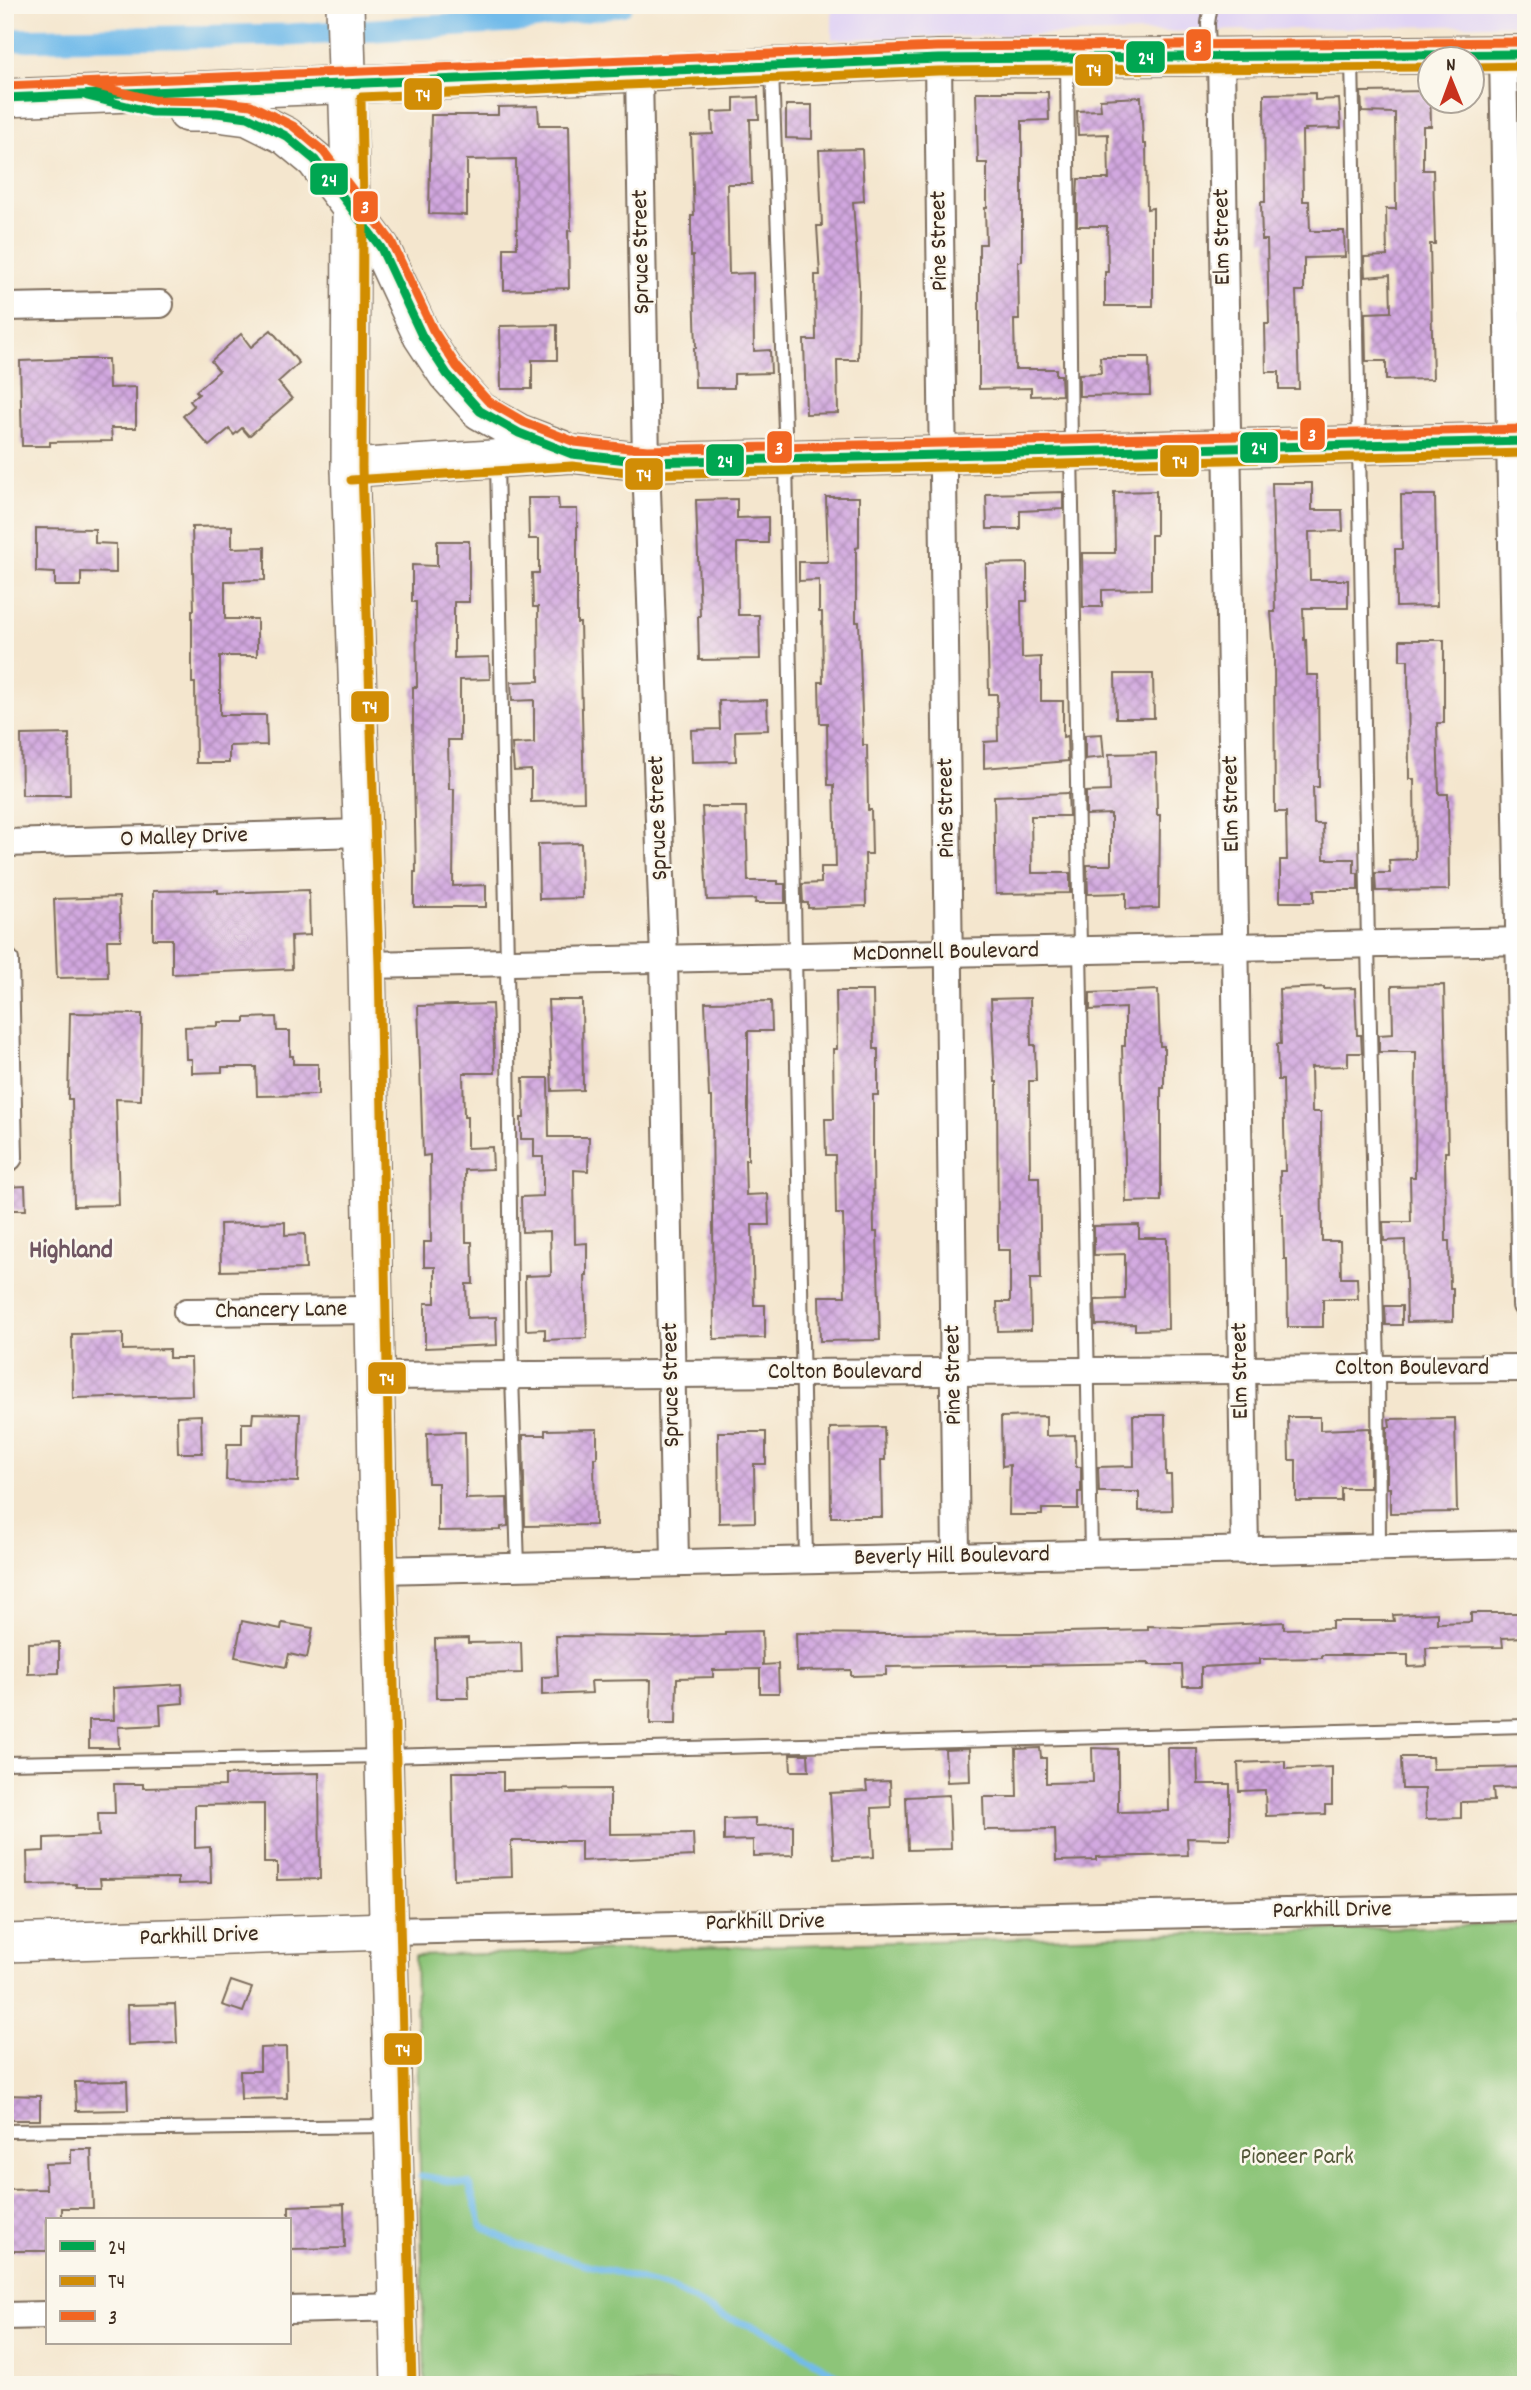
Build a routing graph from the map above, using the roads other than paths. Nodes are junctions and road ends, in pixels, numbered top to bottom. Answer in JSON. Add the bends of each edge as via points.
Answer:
{"nodes":[{"id":1,"x":1211,"y":5,"type":"edge"},
{"id":2,"x":345,"y":7,"type":"edge"},
{"id":3,"x":1514,"y":55,"type":"edge"},
{"id":4,"x":1352,"y":56,"type":"junction"},
{"id":5,"x":1215,"y":57,"type":"junction"},
{"id":6,"x":938,"y":59,"type":"junction"},
{"id":7,"x":1067,"y":59,"type":"junction"},
{"id":8,"x":772,"y":67,"type":"junction"},
{"id":9,"x":347,"y":68,"type":"junction"},
{"id":10,"x":639,"y":73,"type":"junction"},
{"id":11,"x":87,"y":96,"type":"junction"},
{"id":12,"x":5,"y":98,"type":"edge"},
{"id":13,"x":351,"y":206,"type":"junction"},
{"id":14,"x":160,"y":304,"type":"dead end"},
{"id":15,"x":5,"y":307,"type":"edge"},
{"id":16,"x":1518,"y":441,"type":"edge"},
{"id":17,"x":1358,"y":445,"type":"junction"},
{"id":18,"x":1227,"y":449,"type":"junction"},
{"id":19,"x":1071,"y":451,"type":"junction"},
{"id":20,"x":942,"y":453,"type":"junction"},
{"id":21,"x":572,"y":454,"type":"junction"},
{"id":22,"x":497,"y":458,"type":"junction"},
{"id":23,"x":786,"y":458,"type":"junction"},
{"id":24,"x":646,"y":462,"type":"junction"},
{"id":25,"x":349,"y":468,"type":"junction"},
{"id":26,"x":362,"y":833,"type":"junction"},
{"id":27,"x":5,"y":843,"type":"edge"},
{"id":28,"x":1522,"y":942,"type":"edge"},
{"id":29,"x":1368,"y":945,"type":"junction"},
{"id":30,"x":1234,"y":947,"type":"junction"},
{"id":31,"x":1081,"y":950,"type":"junction"},
{"id":32,"x":948,"y":953,"type":"junction"},
{"id":33,"x":796,"y":956,"type":"junction"},
{"id":34,"x":664,"y":959,"type":"junction"},
{"id":35,"x":5,"y":961,"type":"edge"},
{"id":36,"x":508,"y":962,"type":"junction"},
{"id":37,"x":367,"y":965,"type":"junction"},
{"id":38,"x":7,"y":1157,"type":"edge"},
{"id":39,"x":1526,"y":1306,"type":"edge"},
{"id":40,"x":375,"y":1310,"type":"junction"},
{"id":41,"x":187,"y":1312,"type":"dead end"},
{"id":42,"x":1526,"y":1368,"type":"edge"},
{"id":43,"x":1378,"y":1369,"type":"junction"},
{"id":44,"x":1240,"y":1370,"type":"junction"},
{"id":45,"x":1089,"y":1371,"type":"junction"},
{"id":46,"x":954,"y":1372,"type":"junction"},
{"id":47,"x":671,"y":1374,"type":"junction"},
{"id":48,"x":803,"y":1374,"type":"junction"},
{"id":49,"x":512,"y":1375,"type":"junction"},
{"id":50,"x":375,"y":1377,"type":"junction"},
{"id":51,"x":1526,"y":1544,"type":"edge"},
{"id":52,"x":1379,"y":1547,"type":"junction"},
{"id":53,"x":1245,"y":1550,"type":"junction"},
{"id":54,"x":1091,"y":1554,"type":"junction"},
{"id":55,"x":956,"y":1557,"type":"junction"},
{"id":56,"x":806,"y":1560,"type":"junction"},
{"id":57,"x":675,"y":1563,"type":"junction"},
{"id":58,"x":518,"y":1567,"type":"junction"},
{"id":59,"x":379,"y":1570,"type":"junction"},
{"id":60,"x":1526,"y":1726,"type":"edge"},
{"id":61,"x":384,"y":1756,"type":"junction"},
{"id":62,"x":5,"y":1763,"type":"edge"},
{"id":63,"x":1526,"y":1907,"type":"edge"},
{"id":64,"x":389,"y":1931,"type":"junction"},
{"id":65,"x":5,"y":1943,"type":"edge"},
{"id":66,"x":394,"y":2126,"type":"junction"},
{"id":67,"x":5,"y":2132,"type":"edge"},
{"id":68,"x":399,"y":2307,"type":"junction"},
{"id":69,"x":290,"y":2310,"type":"edge"},
{"id":70,"x":46,"y":2315,"type":"edge"},
{"id":71,"x":5,"y":2316,"type":"edge"},
{"id":72,"x":400,"y":2385,"type":"edge"}],
"edges":[{"from":1,"to":5,"type":"lane","via":[[1208,23]]},
{"from":2,"to":9,"type":"street"},
{"from":3,"to":4,"type":"street"},
{"from":3,"to":16,"type":"street"},
{"from":4,"to":5,"type":"street"},
{"from":4,"to":17,"type":"lane"},
{"from":5,"to":7,"type":"street"},
{"from":5,"to":18,"type":"street","name":"Elm Street"},
{"from":6,"to":7,"type":"street"},
{"from":6,"to":8,"type":"street"},
{"from":6,"to":20,"type":"street","name":"Pine Street"},
{"from":7,"to":19,"type":"lane"},
{"from":8,"to":10,"type":"street"},
{"from":8,"to":23,"type":"lane"},
{"from":9,"to":10,"type":"street"},
{"from":9,"to":11,"type":"street"},
{"from":9,"to":13,"type":"street"},
{"from":10,"to":24,"type":"street","name":"Spruce Street"},
{"from":11,"to":12,"type":"street"},
{"from":11,"to":13,"type":"street","via":[[152,112],[248,117],[286,136],[315,160]]},
{"from":13,"to":21,"type":"street","via":[[381,248],[422,336],[447,374],[480,411]]},
{"from":13,"to":25,"type":"street"},
{"from":14,"to":15,"type":"street"},
{"from":16,"to":17,"type":"street"},
{"from":16,"to":28,"type":"street"},
{"from":17,"to":18,"type":"street"},
{"from":17,"to":29,"type":"lane"},
{"from":18,"to":19,"type":"street"},
{"from":18,"to":30,"type":"street","name":"Elm Street"},
{"from":19,"to":20,"type":"street"},
{"from":19,"to":31,"type":"lane"},
{"from":20,"to":23,"type":"street"},
{"from":20,"to":32,"type":"street","name":"Pine Street"},
{"from":21,"to":22,"type":"street"},
{"from":21,"to":24,"type":"street"},
{"from":22,"to":25,"type":"street"},
{"from":22,"to":36,"type":"lane"},
{"from":23,"to":24,"type":"street"},
{"from":23,"to":33,"type":"lane"},
{"from":24,"to":34,"type":"street","name":"Spruce Street"},
{"from":25,"to":26,"type":"street"},
{"from":26,"to":27,"type":"street","name":"O Malley Drive"},
{"from":26,"to":37,"type":"street"},
{"from":28,"to":29,"type":"street","name":"McDonnell Boulevard"},
{"from":28,"to":39,"type":"street"},
{"from":29,"to":30,"type":"street","name":"McDonnell Boulevard"},
{"from":29,"to":43,"type":"lane"},
{"from":30,"to":31,"type":"street","name":"McDonnell Boulevard"},
{"from":30,"to":44,"type":"street","name":"Elm Street"},
{"from":31,"to":32,"type":"street","name":"McDonnell Boulevard"},
{"from":31,"to":45,"type":"lane"},
{"from":32,"to":33,"type":"street","name":"McDonnell Boulevard"},
{"from":32,"to":46,"type":"street","name":"Pine Street"},
{"from":33,"to":34,"type":"street","name":"McDonnell Boulevard"},
{"from":33,"to":48,"type":"lane"},
{"from":34,"to":36,"type":"street","name":"McDonnell Boulevard"},
{"from":34,"to":47,"type":"street","name":"Spruce Street"},
{"from":35,"to":38,"type":"street"},
{"from":36,"to":37,"type":"street","name":"McDonnell Boulevard"},
{"from":36,"to":49,"type":"lane"},
{"from":37,"to":40,"type":"street"},
{"from":40,"to":41,"type":"street","name":"Chancery Lane"},
{"from":40,"to":50,"type":"street"},
{"from":42,"to":43,"type":"street","name":"Colton Boulevard"},
{"from":43,"to":44,"type":"street","name":"Colton Boulevard"},
{"from":43,"to":52,"type":"lane"},
{"from":44,"to":45,"type":"street","name":"Colton Boulevard"},
{"from":44,"to":53,"type":"street","name":"Elm Street"},
{"from":45,"to":46,"type":"street","name":"Colton Boulevard"},
{"from":45,"to":54,"type":"lane"},
{"from":46,"to":48,"type":"street","name":"Colton Boulevard"},
{"from":46,"to":55,"type":"street","name":"Pine Street"},
{"from":47,"to":48,"type":"street","name":"Colton Boulevard"},
{"from":47,"to":49,"type":"street","name":"Colton Boulevard"},
{"from":47,"to":57,"type":"street","name":"Spruce Street"},
{"from":48,"to":56,"type":"lane"},
{"from":49,"to":50,"type":"street","name":"Colton Boulevard"},
{"from":49,"to":58,"type":"lane"},
{"from":50,"to":59,"type":"street"},
{"from":51,"to":52,"type":"street","name":"Beverly Hill Boulevard"},
{"from":52,"to":53,"type":"street","name":"Beverly Hill Boulevard"},
{"from":53,"to":54,"type":"street","name":"Beverly Hill Boulevard"},
{"from":54,"to":55,"type":"street","name":"Beverly Hill Boulevard"},
{"from":55,"to":56,"type":"street","name":"Beverly Hill Boulevard"},
{"from":56,"to":57,"type":"street","name":"Beverly Hill Boulevard"},
{"from":57,"to":58,"type":"street","name":"Beverly Hill Boulevard"},
{"from":58,"to":59,"type":"street","name":"Beverly Hill Boulevard"},
{"from":59,"to":61,"type":"street"},
{"from":60,"to":61,"type":"lane"},
{"from":61,"to":62,"type":"lane"},
{"from":61,"to":64,"type":"street"},
{"from":63,"to":64,"type":"street","name":"Parkhill Drive"},
{"from":64,"to":65,"type":"street","name":"Parkhill Drive"},
{"from":64,"to":66,"type":"street"},
{"from":66,"to":67,"type":"lane"},
{"from":66,"to":68,"type":"street"},
{"from":68,"to":69,"type":"street"},
{"from":68,"to":72,"type":"street"},
{"from":70,"to":71,"type":"street"}]}
